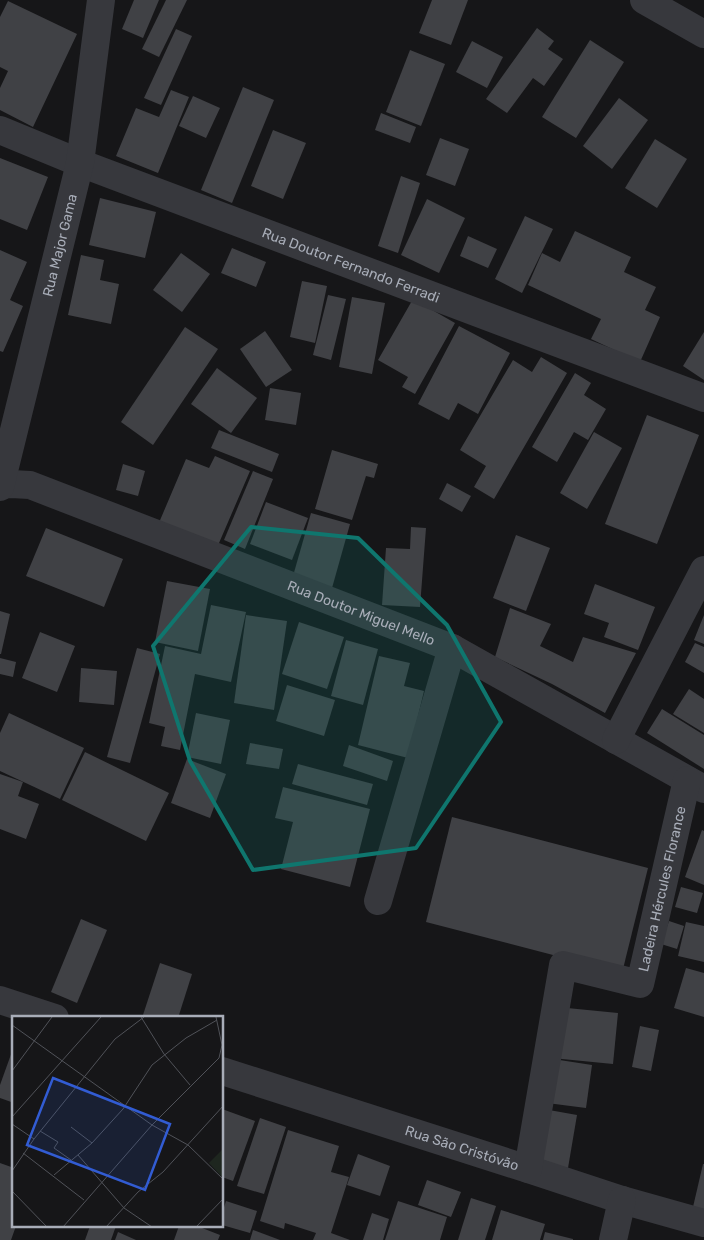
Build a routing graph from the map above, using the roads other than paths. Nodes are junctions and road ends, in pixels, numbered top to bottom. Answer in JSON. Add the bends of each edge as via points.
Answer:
{"nodes":[{"id":1,"x":102,"y":0,"type":"edge"},
{"id":2,"x":644,"y":0,"type":"edge"},
{"id":3,"x":704,"y":34,"type":"edge"},
{"id":4,"x":0,"y":130,"type":"edge"},
{"id":5,"x":80,"y":163,"type":"junction"},
{"id":6,"x":704,"y":398,"type":"edge"},
{"id":7,"x":0,"y":486,"type":"edge"},
{"id":8,"x":704,"y":570,"type":"edge"},
{"id":9,"x":452,"y":648,"type":"junction"},
{"id":10,"x":616,"y":740,"type":"junction"},
{"id":11,"x":696,"y":784,"type":"edge"},
{"id":12,"x":378,"y":901,"type":"dead end"},
{"id":13,"x":0,"y":1000,"type":"edge"},
{"id":14,"x":49,"y":1016,"type":"edge"},
{"id":15,"x":224,"y":1072,"type":"edge"},
{"id":16,"x":528,"y":1168,"type":"junction"},
{"id":17,"x":622,"y":1200,"type":"junction"},
{"id":18,"x":704,"y":1223,"type":"edge"},
{"id":19,"x":613,"y":1240,"type":"edge"}],
"edges":[{"from":1,"to":5,"type":"street","name":"Rua Major Gama"},
{"from":2,"to":3,"type":"street"},
{"from":4,"to":5,"type":"street","name":"Rua Doutor Fernando Ferradi"},
{"from":5,"to":6,"type":"street","name":"Rua Doutor Fernando Ferradi"},
{"from":5,"to":7,"type":"street","name":"Rua Major Gama"},
{"from":7,"to":9,"type":"street","name":"Rua Doutor Miguel Mello","via":[[30,485]]},
{"from":8,"to":10,"type":"street"},
{"from":9,"to":10,"type":"street","name":"Rua Doutor Miguel Mello"},
{"from":9,"to":12,"type":"street"},
{"from":10,"to":11,"type":"street","name":"Rua Doutor Miguel Mello"},
{"from":11,"to":16,"type":"street","name":"Ladeira Hércules Florance","via":[[640,984],[563,966]]},
{"from":13,"to":14,"type":"street"},
{"from":15,"to":16,"type":"street","name":"Rua São Cristóvão"},
{"from":16,"to":17,"type":"street","name":"Rua São Cristóvão"},
{"from":17,"to":18,"type":"street","name":"Rua São Cristóvão"},
{"from":17,"to":19,"type":"street"}]}
